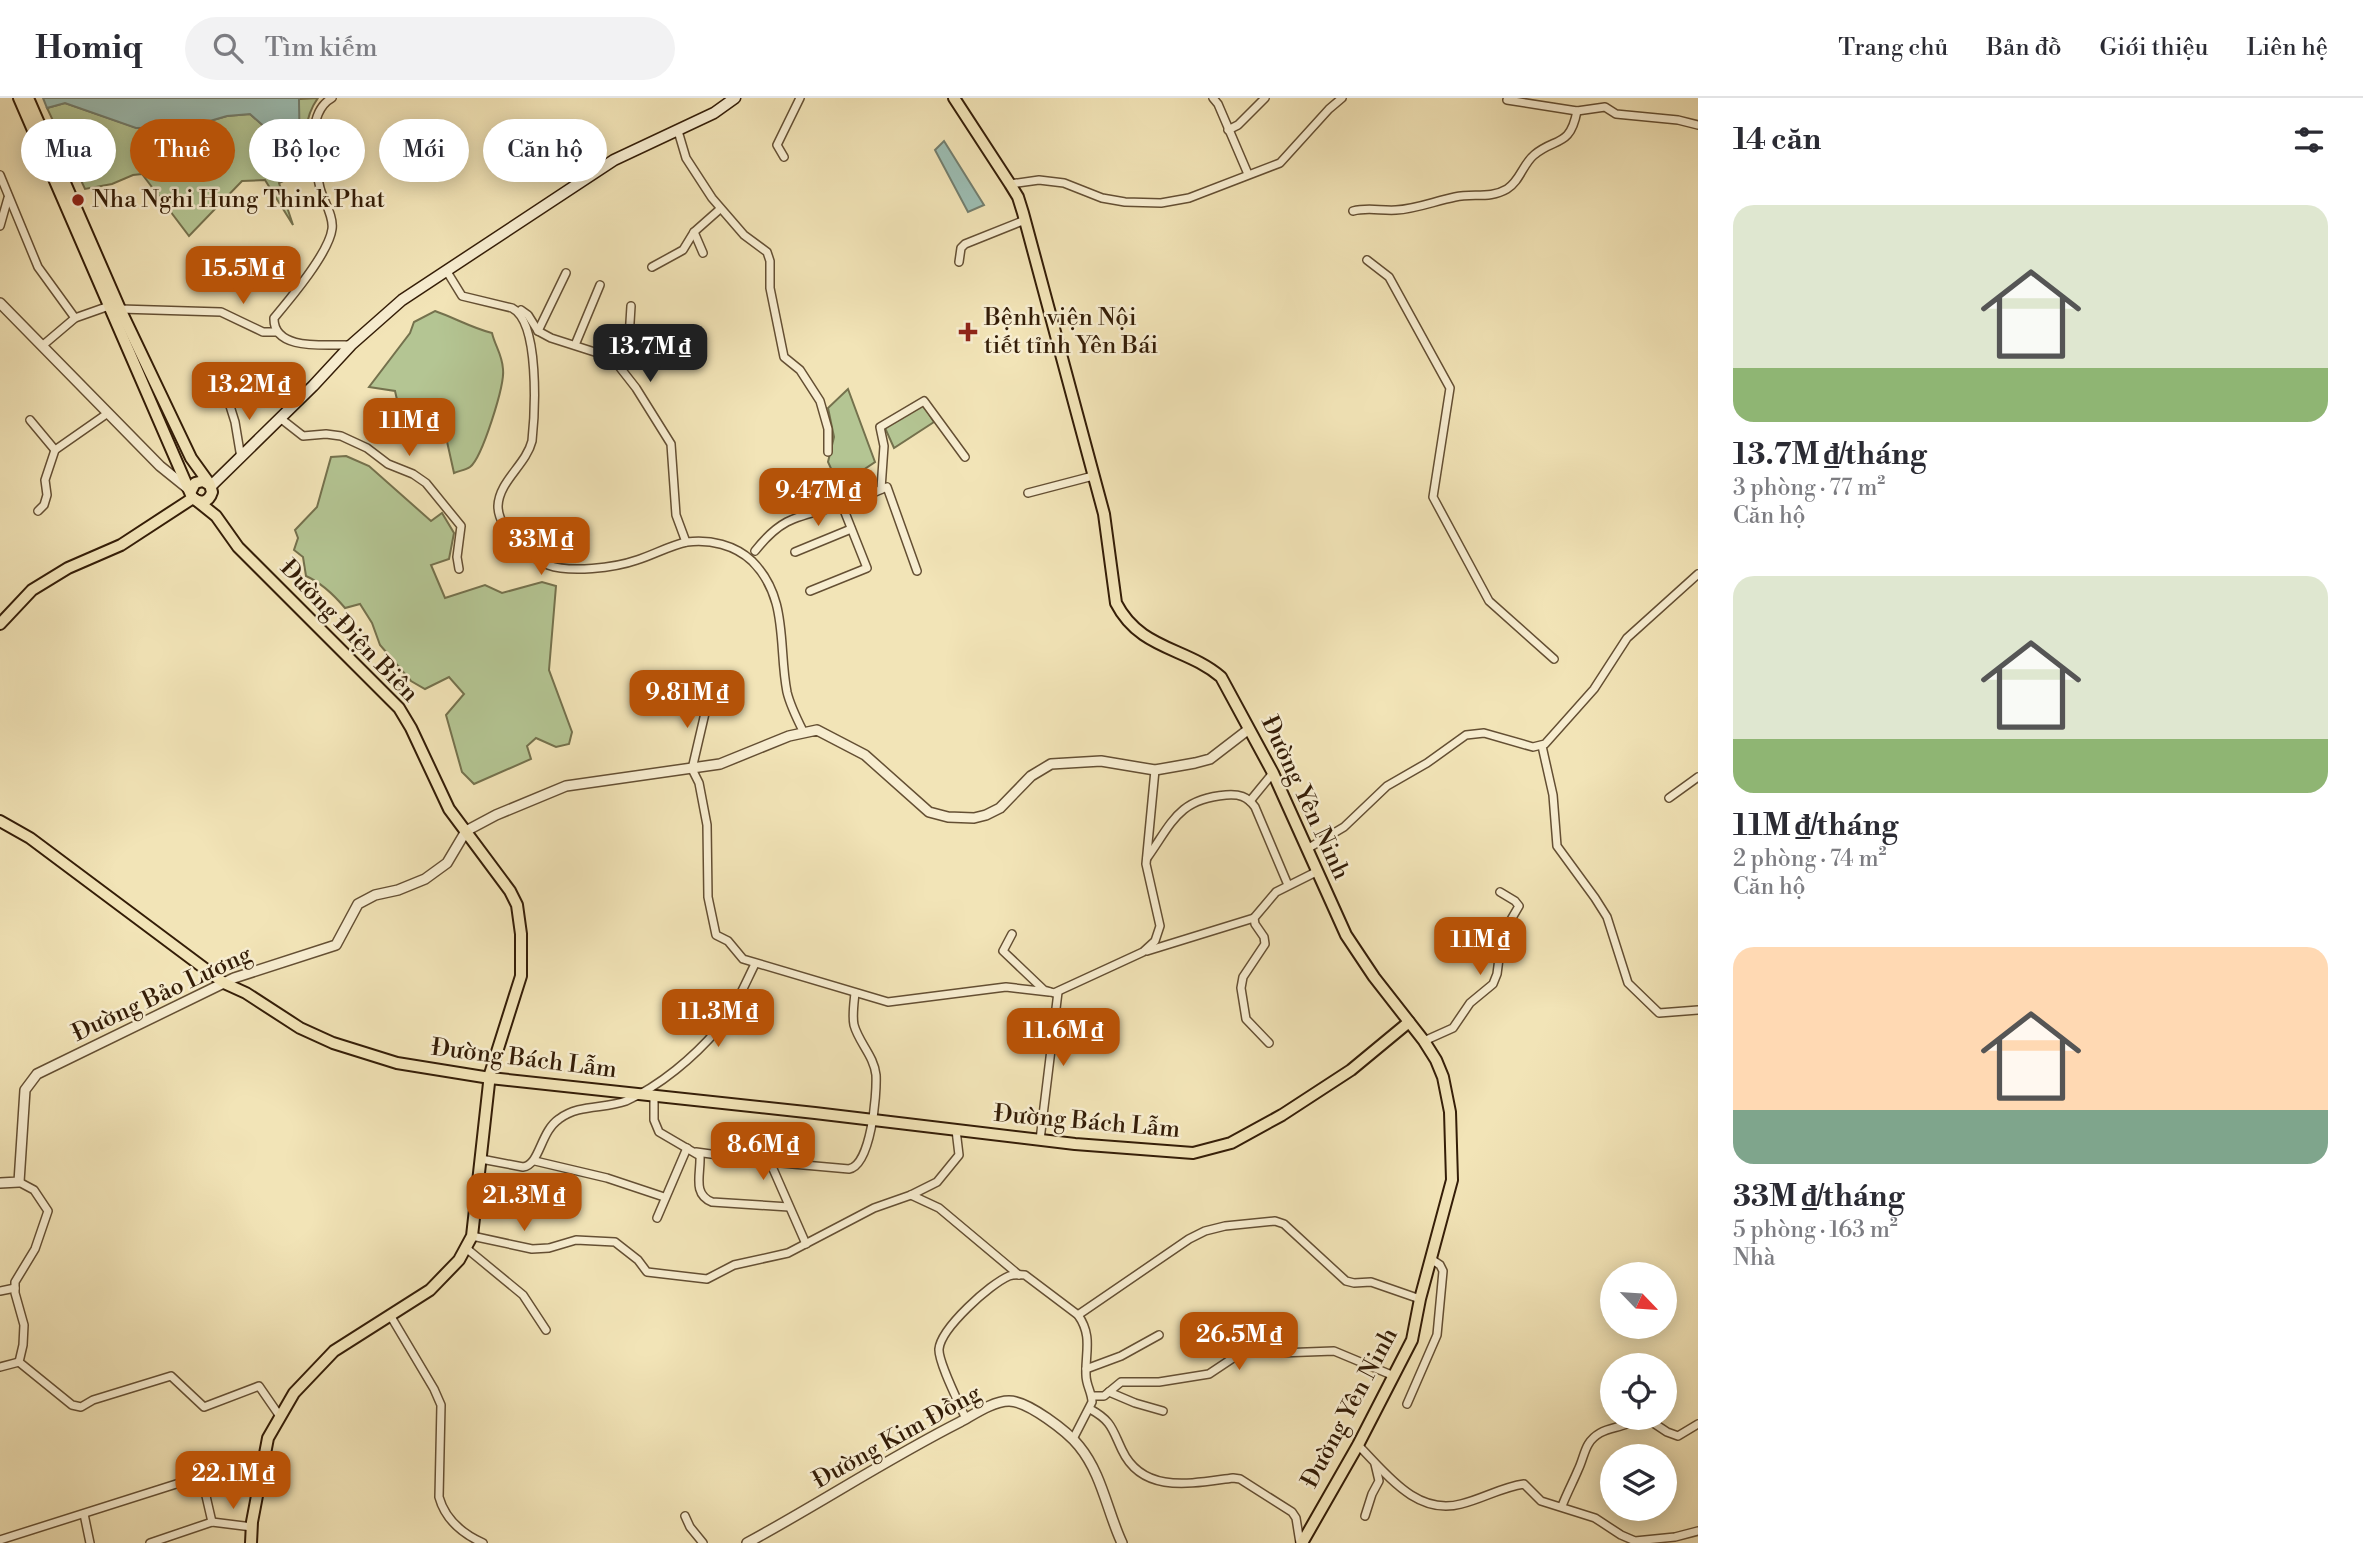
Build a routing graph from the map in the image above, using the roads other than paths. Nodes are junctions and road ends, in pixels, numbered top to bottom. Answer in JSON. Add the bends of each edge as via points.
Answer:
{"nodes":[{"id":1,"x":19,"y":98,"type":"edge"},
{"id":2,"x":29,"y":98,"type":"edge"},
{"id":3,"x":332,"y":98,"type":"edge"},
{"id":4,"x":735,"y":98,"type":"edge"},
{"id":5,"x":800,"y":98,"type":"edge"},
{"id":6,"x":954,"y":98,"type":"edge"},
{"id":7,"x":1213,"y":98,"type":"edge"},
{"id":8,"x":1265,"y":98,"type":"edge"},
{"id":9,"x":1342,"y":98,"type":"edge"},
{"id":10,"x":1507,"y":100,"type":"edge"},
{"id":11,"x":1577,"y":111,"type":"junction"},
{"id":12,"x":1698,"y":125,"type":"edge"},
{"id":13,"x":1228,"y":130,"type":"junction"},
{"id":14,"x":678,"y":131,"type":"junction"},
{"id":15,"x":784,"y":156,"type":"dead end"},
{"id":16,"x":1248,"y":174,"type":"junction"},
{"id":17,"x":0,"y":175,"type":"edge"},
{"id":18,"x":1010,"y":184,"type":"junction"},
{"id":19,"x":8,"y":197,"type":"junction"},
{"id":20,"x":720,"y":209,"type":"junction"},
{"id":21,"x":1353,"y":211,"type":"dead end"},
{"id":22,"x":1025,"y":220,"type":"junction"},
{"id":23,"x":0,"y":226,"type":"edge"},
{"id":24,"x":694,"y":232,"type":"junction"},
{"id":25,"x":703,"y":253,"type":"dead end"},
{"id":26,"x":1367,"y":260,"type":"dead end"},
{"id":27,"x":959,"y":262,"type":"dead end"},
{"id":28,"x":652,"y":267,"type":"dead end"},
{"id":29,"x":446,"y":270,"type":"junction"},
{"id":30,"x":566,"y":272,"type":"dead end"},
{"id":31,"x":600,"y":285,"type":"dead end"},
{"id":32,"x":0,"y":303,"type":"edge"},
{"id":33,"x":631,"y":306,"type":"dead end"},
{"id":34,"x":114,"y":307,"type":"junction"},
{"id":35,"x":516,"y":310,"type":"junction"},
{"id":36,"x":75,"y":318,"type":"junction"},
{"id":37,"x":538,"y":331,"type":"junction"},
{"id":38,"x":277,"y":332,"type":"junction"},
{"id":39,"x":351,"y":345,"type":"junction"},
{"id":40,"x":575,"y":345,"type":"junction"},
{"id":41,"x":42,"y":346,"type":"junction"},
{"id":42,"x":618,"y":365,"type":"junction"},
{"id":43,"x":240,"y":385,"type":"dead end"},
{"id":44,"x":108,"y":413,"type":"junction"},
{"id":45,"x":280,"y":418,"type":"junction"},
{"id":46,"x":30,"y":420,"type":"dead end"},
{"id":47,"x":55,"y":450,"type":"junction"},
{"id":48,"x":828,"y":452,"type":"dead end"},
{"id":49,"x":965,"y":457,"type":"dead end"},
{"id":50,"x":241,"y":458,"type":"junction"},
{"id":51,"x":1093,"y":476,"type":"junction"},
{"id":52,"x":211,"y":487,"type":"junction"},
{"id":53,"x":881,"y":489,"type":"junction"},
{"id":54,"x":1028,"y":493,"type":"dead end"},
{"id":55,"x":193,"y":496,"type":"junction"},
{"id":56,"x":842,"y":505,"type":"junction"},
{"id":57,"x":38,"y":511,"type":"dead end"},
{"id":58,"x":216,"y":516,"type":"junction"},
{"id":59,"x":852,"y":529,"type":"junction"},
{"id":60,"x":686,"y":542,"type":"junction"},
{"id":61,"x":755,"y":551,"type":"dead end"},
{"id":62,"x":795,"y":552,"type":"dead end"},
{"id":63,"x":459,"y":569,"type":"dead end"},
{"id":64,"x":917,"y":571,"type":"dead end"},
{"id":65,"x":1698,"y":574,"type":"edge"},
{"id":66,"x":810,"y":591,"type":"dead end"},
{"id":67,"x":0,"y":624,"type":"edge"},
{"id":68,"x":1554,"y":659,"type":"dead end"},
{"id":69,"x":709,"y":696,"type":"dead end"},
{"id":70,"x":1250,"y":729,"type":"junction"},
{"id":71,"x":803,"y":731,"type":"junction"},
{"id":72,"x":1542,"y":746,"type":"junction"},
{"id":73,"x":692,"y":769,"type":"junction"},
{"id":74,"x":1155,"y":770,"type":"junction"},
{"id":75,"x":1273,"y":773,"type":"junction"},
{"id":76,"x":1698,"y":777,"type":"edge"},
{"id":77,"x":1669,"y":798,"type":"dead end"},
{"id":78,"x":1250,"y":801,"type":"junction"},
{"id":79,"x":0,"y":821,"type":"edge"},
{"id":80,"x":466,"y":831,"type":"junction"},
{"id":81,"x":1307,"y":849,"type":"junction"},
{"id":82,"x":1146,"y":859,"type":"junction"},
{"id":83,"x":1316,"y":872,"type":"junction"},
{"id":84,"x":1288,"y":886,"type":"junction"},
{"id":85,"x":1500,"y":892,"type":"dead end"},
{"id":86,"x":1254,"y":918,"type":"junction"},
{"id":87,"x":1012,"y":934,"type":"dead end"},
{"id":88,"x":1143,"y":953,"type":"junction"},
{"id":89,"x":755,"y":964,"type":"junction"},
{"id":90,"x":224,"y":983,"type":"junction"},
{"id":91,"x":1049,"y":992,"type":"junction"},
{"id":92,"x":1058,"y":992,"type":"junction"},
{"id":93,"x":855,"y":993,"type":"junction"},
{"id":94,"x":1698,"y":1010,"type":"edge"},
{"id":95,"x":1409,"y":1021,"type":"junction"},
{"id":96,"x":1424,"y":1041,"type":"junction"},
{"id":97,"x":1269,"y":1043,"type":"dead end"},
{"id":98,"x":490,"y":1078,"type":"junction"},
{"id":99,"x":638,"y":1094,"type":"junction"},
{"id":100,"x":654,"y":1096,"type":"junction"},
{"id":101,"x":872,"y":1120,"type":"junction"},
{"id":102,"x":956,"y":1130,"type":"junction"},
{"id":103,"x":1040,"y":1140,"type":"junction"},
{"id":104,"x":687,"y":1148,"type":"junction"},
{"id":105,"x":695,"y":1152,"type":"junction"},
{"id":106,"x":481,"y":1159,"type":"junction"},
{"id":107,"x":535,"y":1161,"type":"junction"},
{"id":108,"x":769,"y":1162,"type":"junction"},
{"id":109,"x":19,"y":1182,"type":"junction"},
{"id":110,"x":0,"y":1183,"type":"edge"},
{"id":111,"x":911,"y":1195,"type":"junction"},
{"id":112,"x":664,"y":1197,"type":"junction"},
{"id":113,"x":789,"y":1207,"type":"junction"},
{"id":114,"x":657,"y":1218,"type":"dead end"},
{"id":115,"x":472,"y":1236,"type":"junction"},
{"id":116,"x":806,"y":1244,"type":"junction"},
{"id":117,"x":466,"y":1248,"type":"junction"},
{"id":118,"x":1431,"y":1259,"type":"junction"},
{"id":119,"x":1019,"y":1275,"type":"junction"},
{"id":120,"x":15,"y":1288,"type":"junction"},
{"id":121,"x":0,"y":1291,"type":"edge"},
{"id":122,"x":1420,"y":1299,"type":"junction"},
{"id":123,"x":390,"y":1315,"type":"junction"},
{"id":124,"x":1079,"y":1315,"type":"junction"},
{"id":125,"x":546,"y":1330,"type":"dead end"},
{"id":126,"x":1159,"y":1335,"type":"dead end"},
{"id":127,"x":19,"y":1362,"type":"junction"},
{"id":128,"x":0,"y":1367,"type":"edge"},
{"id":129,"x":1086,"y":1369,"type":"junction"},
{"id":130,"x":1394,"y":1376,"type":"junction"},
{"id":131,"x":1109,"y":1392,"type":"junction"},
{"id":132,"x":1092,"y":1396,"type":"junction"},
{"id":133,"x":1407,"y":1404,"type":"dead end"},
{"id":134,"x":1090,"y":1409,"type":"junction"},
{"id":135,"x":1163,"y":1411,"type":"dead end"},
{"id":136,"x":279,"y":1415,"type":"junction"},
{"id":137,"x":966,"y":1419,"type":"junction"},
{"id":138,"x":1698,"y":1424,"type":"edge"},
{"id":139,"x":1612,"y":1430,"type":"edge"},
{"id":140,"x":1664,"y":1430,"type":"edge"},
{"id":141,"x":1073,"y":1438,"type":"junction"},
{"id":142,"x":1358,"y":1445,"type":"junction"},
{"id":143,"x":1373,"y":1461,"type":"junction"},
{"id":144,"x":1562,"y":1506,"type":"junction"},
{"id":145,"x":84,"y":1514,"type":"junction"},
{"id":146,"x":685,"y":1516,"type":"dead end"},
{"id":147,"x":1365,"y":1516,"type":"dead end"},
{"id":148,"x":212,"y":1522,"type":"junction"},
{"id":149,"x":252,"y":1527,"type":"junction"},
{"id":150,"x":1698,"y":1531,"type":"edge"},
{"id":151,"x":0,"y":1540,"type":"edge"},
{"id":152,"x":90,"y":1543,"type":"edge"},
{"id":153,"x":150,"y":1543,"type":"edge"},
{"id":154,"x":251,"y":1543,"type":"edge"},
{"id":155,"x":483,"y":1543,"type":"edge"},
{"id":156,"x":703,"y":1543,"type":"edge"},
{"id":157,"x":747,"y":1543,"type":"edge"},
{"id":158,"x":1122,"y":1543,"type":"edge"},
{"id":159,"x":1301,"y":1543,"type":"edge"}],
"edges":[{"from":1,"to":34,"type":"main road"},
{"from":2,"to":34,"type":"main road"},
{"from":3,"to":38,"type":"street","via":[[319,112],[314,130],[315,159],[332,229],[306,278],[274,318]]},
{"from":4,"to":14,"type":"main road"},
{"from":5,"to":15,"type":"street","via":[[777,145]]},
{"from":6,"to":18,"type":"main road","name":"Đường Yên Ninh"},
{"from":7,"to":13,"type":"street"},
{"from":8,"to":13,"type":"street"},
{"from":9,"to":16,"type":"street","via":[[1280,163]]},
{"from":10,"to":11,"type":"street"},
{"from":11,"to":12,"type":"street","via":[[1605,107],[1616,114]]},
{"from":11,"to":21,"type":"street","via":[[1564,138],[1536,153],[1513,184],[1491,196],[1473,194],[1408,209]]},
{"from":13,"to":16,"type":"street"},
{"from":14,"to":20,"type":"street","via":[[692,169]]},
{"from":14,"to":29,"type":"main road","via":[[614,160]]},
{"from":16,"to":18,"type":"street","via":[[1189,198],[1161,203],[1116,201],[1064,183]]},
{"from":17,"to":19,"type":"street"},
{"from":18,"to":22,"type":"main road","name":"Đường Yên Ninh"},
{"from":19,"to":23,"type":"street"},
{"from":19,"to":36,"type":"street","via":[[38,267]]},
{"from":20,"to":24,"type":"street"},
{"from":20,"to":48,"type":"street","via":[[767,252],[784,357],[800,370],[820,401],[828,429]]},
{"from":22,"to":27,"type":"street","via":[[965,244]]},
{"from":22,"to":51,"type":"main road","name":"Đường Yên Ninh"},
{"from":24,"to":25,"type":"street"},
{"from":24,"to":28,"type":"street","via":[[683,250]]},
{"from":26,"to":68,"type":"street","via":[[1389,277],[1451,388],[1433,497],[1489,601]]},
{"from":29,"to":35,"type":"street","via":[[462,296]]},
{"from":29,"to":39,"type":"main road","via":[[402,300]]},
{"from":30,"to":37,"type":"street"},
{"from":31,"to":40,"type":"street"},
{"from":32,"to":41,"type":"street"},
{"from":33,"to":42,"type":"street","via":[[628,355]]},
{"from":34,"to":36,"type":"street"},
{"from":34,"to":38,"type":"street","via":[[221,312],[263,332]]},
{"from":34,"to":52,"type":"main road","via":[[191,458]]},
{"from":34,"to":55,"type":"main road"},
{"from":35,"to":37,"type":"street","via":[[528,315]]},
{"from":35,"to":60,"type":"street","via":[[524,318],[532,347],[533,436],[528,455],[502,492],[498,506],[503,524],[529,554],[563,568],[625,564]]},
{"from":36,"to":41,"type":"street"},
{"from":37,"to":40,"type":"street"},
{"from":38,"to":39,"type":"street","via":[[291,343]]},
{"from":39,"to":45,"type":"main road"},
{"from":40,"to":42,"type":"street"},
{"from":41,"to":44,"type":"street"},
{"from":42,"to":60,"type":"street","via":[[669,439],[677,515]]},
{"from":43,"to":50,"type":"street","via":[[230,406]]},
{"from":44,"to":47,"type":"street"},
{"from":44,"to":55,"type":"street"},
{"from":45,"to":50,"type":"main road"},
{"from":45,"to":63,"type":"street","via":[[303,436],[326,433],[346,437],[426,483],[461,526]]},
{"from":46,"to":47,"type":"street"},
{"from":47,"to":57,"type":"street","via":[[45,480],[47,495]]},
{"from":49,"to":53,"type":"street","via":[[925,401],[880,427],[884,446]]},
{"from":50,"to":52,"type":"main road"},
{"from":51,"to":54,"type":"street"},
{"from":51,"to":70,"type":"main road","name":"Đường Yên Ninh","via":[[1105,522],[1112,589],[1122,615],[1161,647],[1221,677]]},
{"from":52,"to":55,"type":"main road","via":[[206,501]]},
{"from":52,"to":55,"type":"main road","via":[[198,481]]},
{"from":52,"to":58,"type":"main road","name":"Đường Điện Biên"},
{"from":53,"to":56,"type":"street"},
{"from":53,"to":64,"type":"street","via":[[887,487]]},
{"from":55,"to":58,"type":"main road","name":"Đường Điện Biên"},
{"from":55,"to":67,"type":"main road","via":[[121,545],[32,590]]},
{"from":56,"to":59,"type":"street"},
{"from":56,"to":61,"type":"street","via":[[788,520],[769,533]]},
{"from":58,"to":80,"type":"main road","name":"Đường Điện Biên","via":[[238,547],[399,708],[449,809]]},
{"from":59,"to":62,"type":"street"},
{"from":59,"to":66,"type":"street","via":[[867,568]]},
{"from":60,"to":71,"type":"street","via":[[735,549],[762,574],[781,621],[787,691]]},
{"from":65,"to":72,"type":"street","via":[[1627,638],[1594,689]]},
{"from":69,"to":73,"type":"street"},
{"from":70,"to":74,"type":"street","via":[[1205,761]]},
{"from":70,"to":75,"type":"main road","name":"Đường Yên Ninh"},
{"from":71,"to":73,"type":"street","via":[[727,761]]},
{"from":71,"to":74,"type":"street","via":[[817,730],[853,747],[920,807],[948,817],[986,815],[1051,764],[1101,761]]},
{"from":72,"to":81,"type":"street","via":[[1484,733],[1466,735],[1387,786],[1345,827]]},
{"from":72,"to":94,"type":"street","via":[[1553,795],[1557,846],[1607,917],[1628,983],[1659,1013]]},
{"from":73,"to":80,"type":"street","via":[[566,786]]},
{"from":73,"to":89,"type":"street","via":[[707,825],[708,897],[716,935]]},
{"from":74,"to":82,"type":"street"},
{"from":75,"to":78,"type":"street"},
{"from":75,"to":81,"type":"main road","name":"Đường Yên Ninh"},
{"from":76,"to":77,"type":"street"},
{"from":78,"to":82,"type":"street","via":[[1233,794],[1194,801],[1180,811]]},
{"from":78,"to":84,"type":"street"},
{"from":79,"to":90,"type":"main road","name":"Đường Bách Lẫm","via":[[30,838]]},
{"from":80,"to":90,"type":"street","name":"Đường Bảo Lương","via":[[447,863],[425,879],[358,904],[336,945]]},
{"from":80,"to":98,"type":"main road","name":"Đường Điện Biên","via":[[510,891],[521,934],[521,976]]},
{"from":81,"to":83,"type":"main road","name":"Đường Yên Ninh"},
{"from":82,"to":88,"type":"street","via":[[1160,921],[1155,941]]},
{"from":83,"to":84,"type":"street"},
{"from":83,"to":95,"type":"main road","name":"Đường Yên Ninh","via":[[1358,955]]},
{"from":84,"to":86,"type":"street","via":[[1273,895]]},
{"from":85,"to":96,"type":"street","via":[[1519,906],[1502,935],[1494,981],[1470,1003],[1453,1028]]},
{"from":86,"to":88,"type":"street"},
{"from":86,"to":97,"type":"street","via":[[1265,944],[1243,977],[1241,988],[1246,1019]]},
{"from":87,"to":91,"type":"street","via":[[1003,951]]},
{"from":88,"to":92,"type":"street"},
{"from":89,"to":93,"type":"street"},
{"from":89,"to":99,"type":"street","via":[[719,1029],[661,1081]]},
{"from":90,"to":98,"type":"main road","name":"Đường Bách Lẫm","via":[[332,1043],[397,1063]]},
{"from":90,"to":109,"type":"street","name":"Đường Bảo Lương","via":[[37,1074],[25,1090]]},
{"from":91,"to":92,"type":"street"},
{"from":91,"to":93,"type":"street","via":[[1006,987],[888,1002]]},
{"from":92,"to":103,"type":"street"},
{"from":93,"to":101,"type":"street","via":[[854,1026],[876,1076]]},
{"from":95,"to":96,"type":"main road","name":"Đường Yên Ninh"},
{"from":95,"to":103,"type":"main road","name":"Đường Bách Lẫm","via":[[1351,1070],[1231,1143],[1193,1153]]},
{"from":96,"to":118,"type":"main road","name":"Đường Yên Ninh","via":[[1445,1085],[1452,1151],[1452,1180]]},
{"from":98,"to":99,"type":"main road","name":"Đường Bách Lẫm"},
{"from":98,"to":106,"type":"main road","name":"Đường Điện Biên"},
{"from":99,"to":100,"type":"main road","name":"Đường Bách Lẫm"},
{"from":99,"to":107,"type":"street","via":[[563,1116],[545,1134]]},
{"from":100,"to":101,"type":"main road","name":"Đường Bách Lẫm"},
{"from":100,"to":104,"type":"street","via":[[659,1132]]},
{"from":101,"to":102,"type":"main road","name":"Đường Bách Lẫm"},
{"from":101,"to":108,"type":"street","via":[[866,1150],[855,1168]]},
{"from":102,"to":103,"type":"main road","name":"Đường Bách Lẫm"},
{"from":102,"to":111,"type":"street","via":[[959,1155],[937,1182]]},
{"from":104,"to":105,"type":"street"},
{"from":104,"to":112,"type":"street"},
{"from":105,"to":108,"type":"street"},
{"from":105,"to":113,"type":"street","via":[[700,1160],[699,1191],[708,1200]]},
{"from":106,"to":107,"type":"street","via":[[525,1167]]},
{"from":106,"to":115,"type":"main road","name":"Đường Điện Biên"},
{"from":107,"to":112,"type":"street"},
{"from":108,"to":113,"type":"street"},
{"from":109,"to":110,"type":"street"},
{"from":109,"to":120,"type":"street","via":[[34,1190],[48,1211]]},
{"from":111,"to":116,"type":"street","via":[[874,1208]]},
{"from":111,"to":119,"type":"street","via":[[939,1208]]},
{"from":112,"to":114,"type":"street"},
{"from":113,"to":116,"type":"street"},
{"from":115,"to":116,"type":"street","via":[[533,1249],[576,1240],[615,1242],[647,1272],[706,1279],[734,1265],[788,1253]]},
{"from":115,"to":117,"type":"main road","name":"Đường Điện Biên"},
{"from":117,"to":123,"type":"main road","name":"Đường Điện Biên","via":[[430,1290]]},
{"from":117,"to":125,"type":"street","via":[[523,1295]]},
{"from":118,"to":122,"type":"main road","name":"Đường Yên Ninh"},
{"from":118,"to":133,"type":"street","via":[[1443,1271],[1438,1329]]},
{"from":119,"to":124,"type":"street"},
{"from":119,"to":137,"type":"street","via":[[1007,1277],[960,1314],[939,1350]]},
{"from":120,"to":121,"type":"street"},
{"from":120,"to":127,"type":"street","via":[[24,1325]]},
{"from":122,"to":124,"type":"street","via":[[1371,1282],[1346,1281],[1291,1228],[1275,1221],[1198,1234]]},
{"from":122,"to":130,"type":"main road","name":"Đường Yên Ninh","via":[[1412,1340]]},
{"from":123,"to":136,"type":"main road","name":"Đường Điện Biên","via":[[334,1351]]},
{"from":123,"to":155,"type":"street","via":[[442,1405],[442,1507],[460,1530]]},
{"from":124,"to":129,"type":"street","via":[[1088,1345]]},
{"from":126,"to":129,"type":"street"},
{"from":127,"to":128,"type":"street"},
{"from":127,"to":136,"type":"street","via":[[72,1405],[82,1407],[171,1376],[204,1407],[259,1386]]},
{"from":129,"to":132,"type":"street"},
{"from":130,"to":131,"type":"street","via":[[1334,1352],[1280,1353],[1253,1348],[1209,1374],[1121,1382]]},
{"from":130,"to":142,"type":"main road","name":"Đường Yên Ninh"},
{"from":131,"to":132,"type":"street"},
{"from":131,"to":135,"type":"street"},
{"from":132,"to":134,"type":"street"},
{"from":134,"to":141,"type":"street"},
{"from":134,"to":159,"type":"street","via":[[1108,1422],[1126,1457],[1149,1478],[1164,1483],[1240,1479],[1292,1512]]},
{"from":136,"to":149,"type":"main road","name":"Đường Điện Biên","via":[[268,1438]]},
{"from":137,"to":141,"type":"street","name":"Đường Kim Đồng","via":[[1002,1402],[1017,1402]]},
{"from":137,"to":157,"type":"street","name":"Đường Kim Đồng"},
{"from":138,"to":140,"type":"street","via":[[1678,1436]]},
{"from":139,"to":144,"type":"street","via":[[1598,1434],[1585,1447]]},
{"from":141,"to":158,"type":"street","name":"Đường Kim Đồng","via":[[1100,1482]]},
{"from":142,"to":143,"type":"street"},
{"from":142,"to":159,"type":"main road","name":"Đường Yên Ninh"},
{"from":143,"to":144,"type":"street","via":[[1405,1493],[1422,1501],[1455,1505],[1524,1484],[1538,1499]]},
{"from":143,"to":147,"type":"street","via":[[1379,1481]]},
{"from":144,"to":150,"type":"street","via":[[1595,1518],[1634,1541]]},
{"from":145,"to":148,"type":"street","via":[[192,1479],[203,1483]]},
{"from":145,"to":151,"type":"street"},
{"from":145,"to":152,"type":"street"},
{"from":146,"to":156,"type":"street"},
{"from":148,"to":149,"type":"street"},
{"from":148,"to":153,"type":"street"},
{"from":149,"to":154,"type":"main road","name":"Đường Điện Biên"}]}
